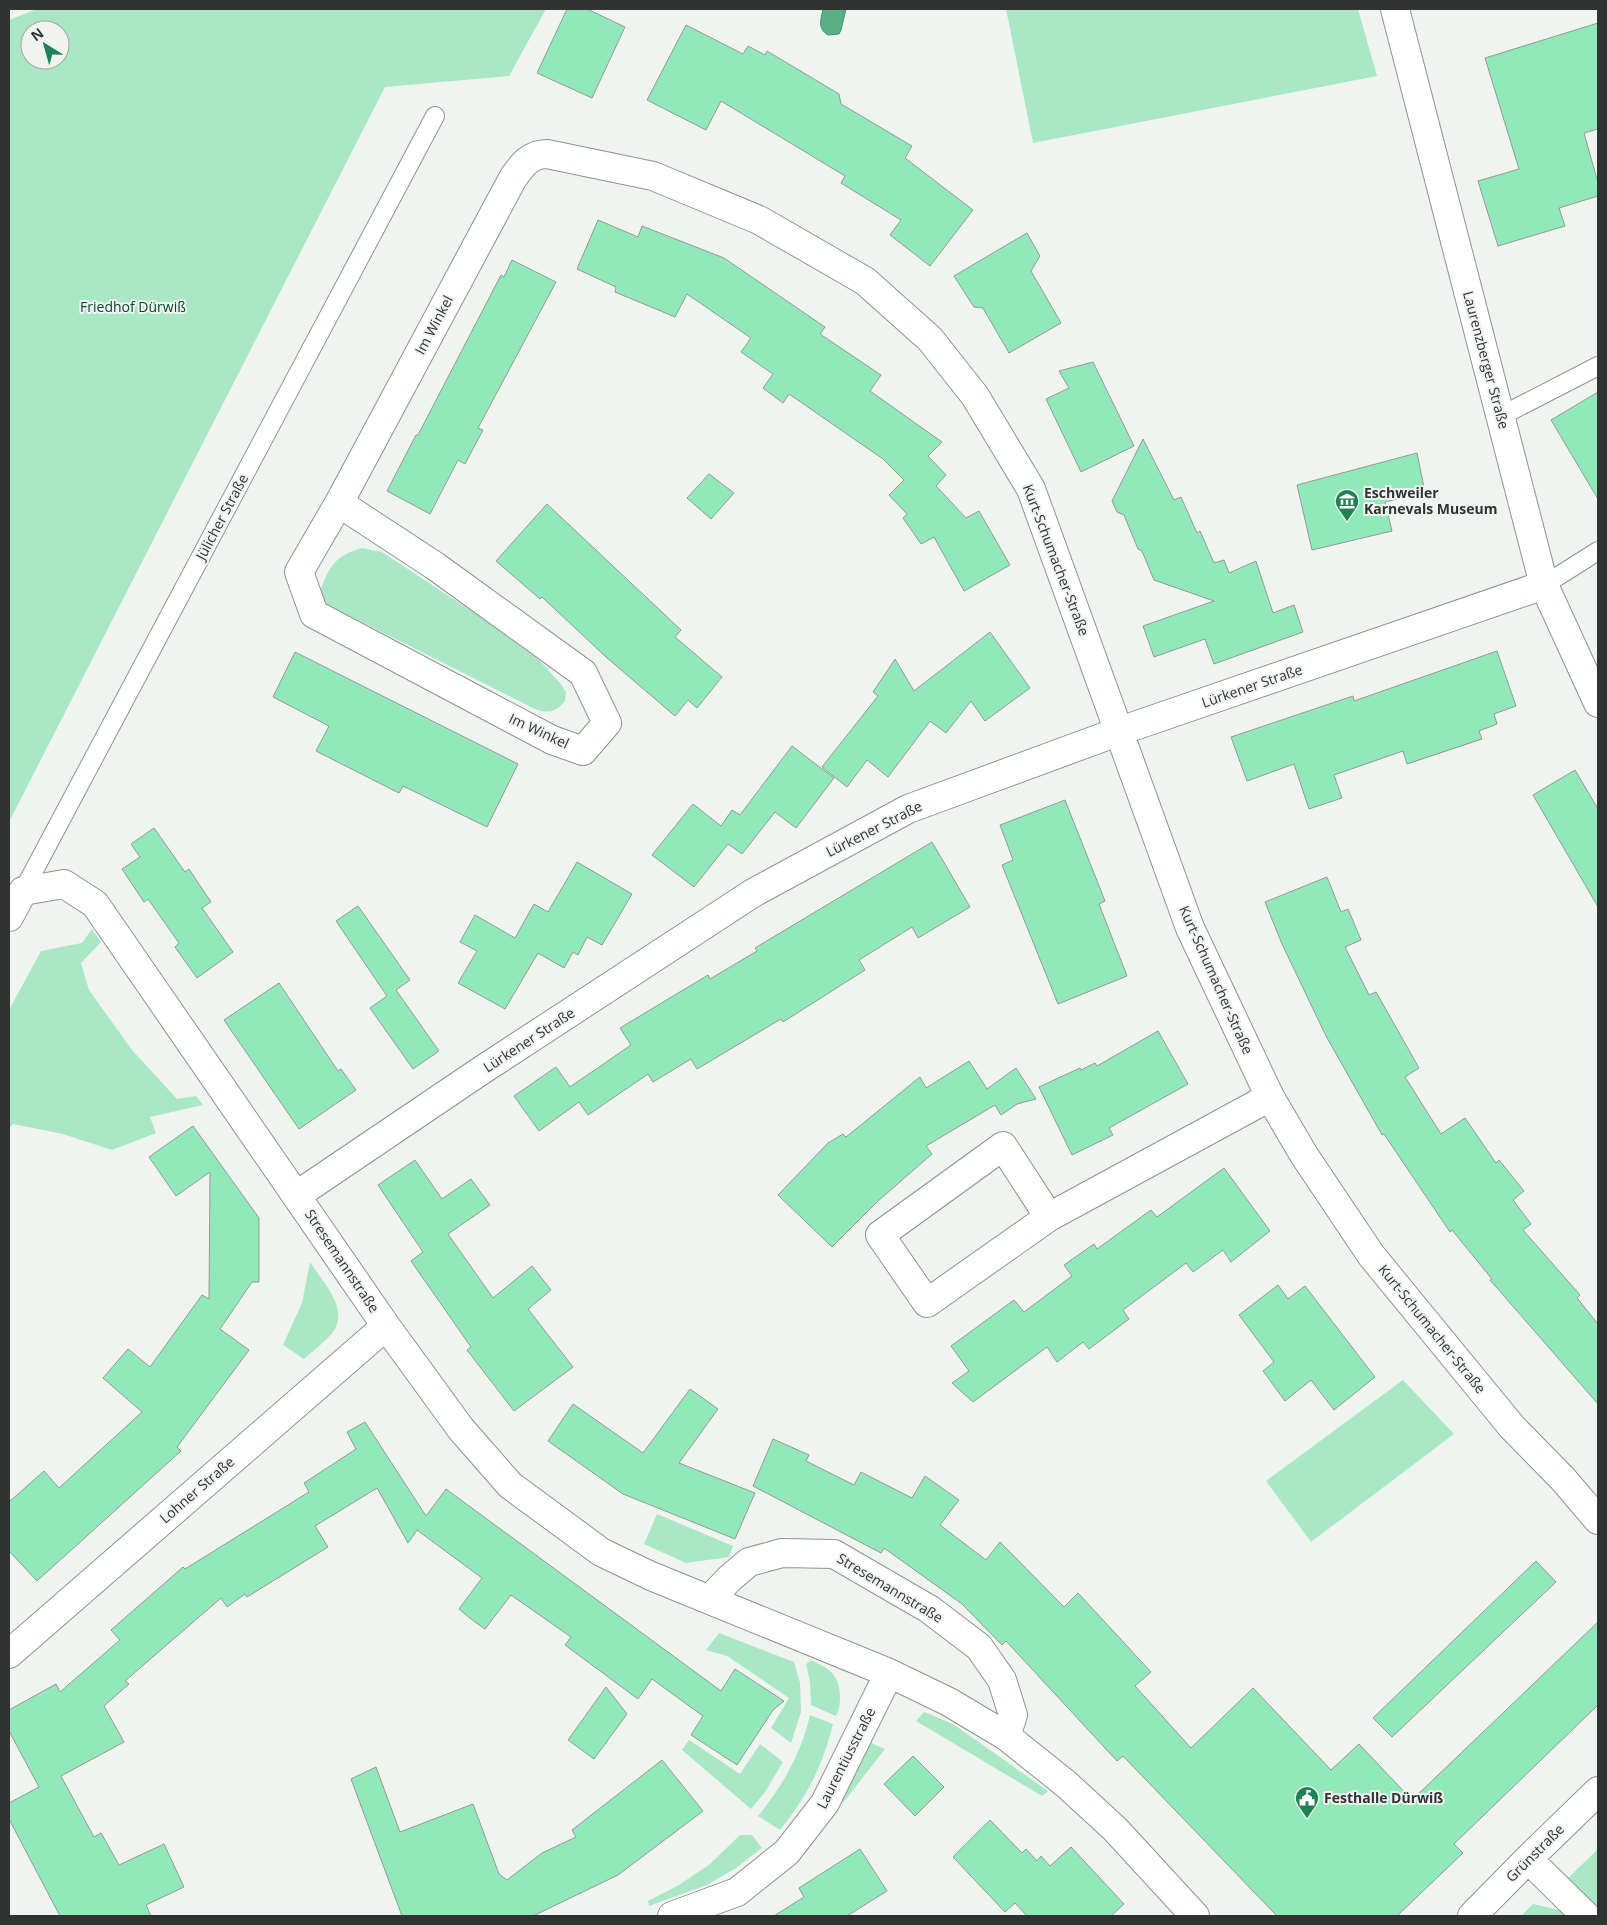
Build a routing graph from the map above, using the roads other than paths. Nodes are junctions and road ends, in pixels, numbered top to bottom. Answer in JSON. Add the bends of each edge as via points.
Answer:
{"nodes":[{"id":1,"x":1395,"y":9,"type":"edge"},
{"id":2,"x":435,"y":116,"type":"dead end"},
{"id":3,"x":538,"y":154,"type":"joint"},
{"id":4,"x":1598,"y":366,"type":"edge"},
{"id":5,"x":1501,"y":416,"type":"junction"},
{"id":6,"x":339,"y":503,"type":"junction"},
{"id":7,"x":1598,"y":552,"type":"edge"},
{"id":8,"x":1544,"y":585,"type":"junction"},
{"id":9,"x":1598,"y":703,"type":"edge"},
{"id":10,"x":1120,"y":731,"type":"junction"},
{"id":11,"x":23,"y":891,"type":"junction"},
{"id":12,"x":9,"y":917,"type":"edge"},
{"id":13,"x":1270,"y":1097,"type":"junction"},
{"id":14,"x":297,"y":1195,"type":"junction"},
{"id":15,"x":1049,"y":1217,"type":"junction"},
{"id":16,"x":386,"y":1326,"type":"junction"},
{"id":17,"x":1598,"y":1520,"type":"edge"},
{"id":18,"x":710,"y":1599,"type":"junction"},
{"id":19,"x":9,"y":1654,"type":"edge"},
{"id":20,"x":888,"y":1673,"type":"junction"},
{"id":21,"x":1006,"y":1736,"type":"junction"},
{"id":22,"x":1598,"y":1791,"type":"edge"},
{"id":23,"x":1528,"y":1859,"type":"junction"},
{"id":24,"x":672,"y":1916,"type":"edge"},
{"id":25,"x":1195,"y":1916,"type":"edge"},
{"id":26,"x":1472,"y":1916,"type":"edge"},
{"id":27,"x":1586,"y":1916,"type":"edge"}],
"edges":[{"from":1,"to":5,"type":"street","name":"Laurenzberger Straße"},
{"from":2,"to":11,"type":"lane","name":"Jülicher Straße"},
{"from":3,"to":6,"type":"street","name":"Im Winkel","via":[[524,163],[513,178]]},
{"from":3,"to":10,"type":"street","name":"Kurt-Schumacher-Straße","via":[[653,176],[759,220],[865,281],[930,339],[975,396],[1031,489]]},
{"from":4,"to":5,"type":"lane"},
{"from":5,"to":8,"type":"street","name":"Laurenzberger Straße"},
{"from":6,"to":6,"type":"street","name":"Im Winkel","via":[[300,572],[314,614],[552,740],[583,750],[607,723],[583,673],[435,566]]},
{"from":7,"to":8,"type":"lane"},
{"from":8,"to":9,"type":"street","name":"Laurenzberger Straße"},
{"from":8,"to":10,"type":"street","name":"Lürkener Straße"},
{"from":10,"to":13,"type":"street","name":"Kurt-Schumacher-Straße","via":[[1190,928]]},
{"from":10,"to":14,"type":"street","name":"Lürkener Straße","via":[[908,809],[753,892]]},
{"from":11,"to":12,"type":"street","name":"Jülicher Straße"},
{"from":11,"to":14,"type":"street","name":"Stresemannstraße","via":[[64,884],[96,904]]},
{"from":13,"to":15,"type":"street"},
{"from":13,"to":17,"type":"street","name":"Kurt-Schumacher-Straße","via":[[1304,1155],[1371,1255],[1512,1426],[1563,1478]]},
{"from":14,"to":16,"type":"street","name":"Stresemannstraße"},
{"from":15,"to":15,"type":"street","via":[[1003,1146],[880,1235],[927,1303]]},
{"from":16,"to":18,"type":"street","name":"Stresemannstraße","via":[[461,1429],[510,1485],[601,1552]]},
{"from":16,"to":19,"type":"street","name":"Lohner Straße"},
{"from":18,"to":20,"type":"street","name":"Stresemannstraße"},
{"from":18,"to":21,"type":"street","name":"Stresemannstraße","via":[[749,1562],[782,1552],[834,1554],[929,1609],[979,1647],[1002,1680],[1013,1715]]},
{"from":20,"to":21,"type":"street","name":"Stresemannstraße","via":[[949,1702]]},
{"from":20,"to":24,"type":"street","name":"Laurentiusstraße","via":[[826,1803],[787,1852],[737,1892]]},
{"from":21,"to":25,"type":"street","name":"Stresemannstraße","via":[[1116,1829]]},
{"from":22,"to":23,"type":"street","name":"Grünstraße"},
{"from":23,"to":26,"type":"street","name":"Grünstraße"},
{"from":23,"to":27,"type":"street"}]}
